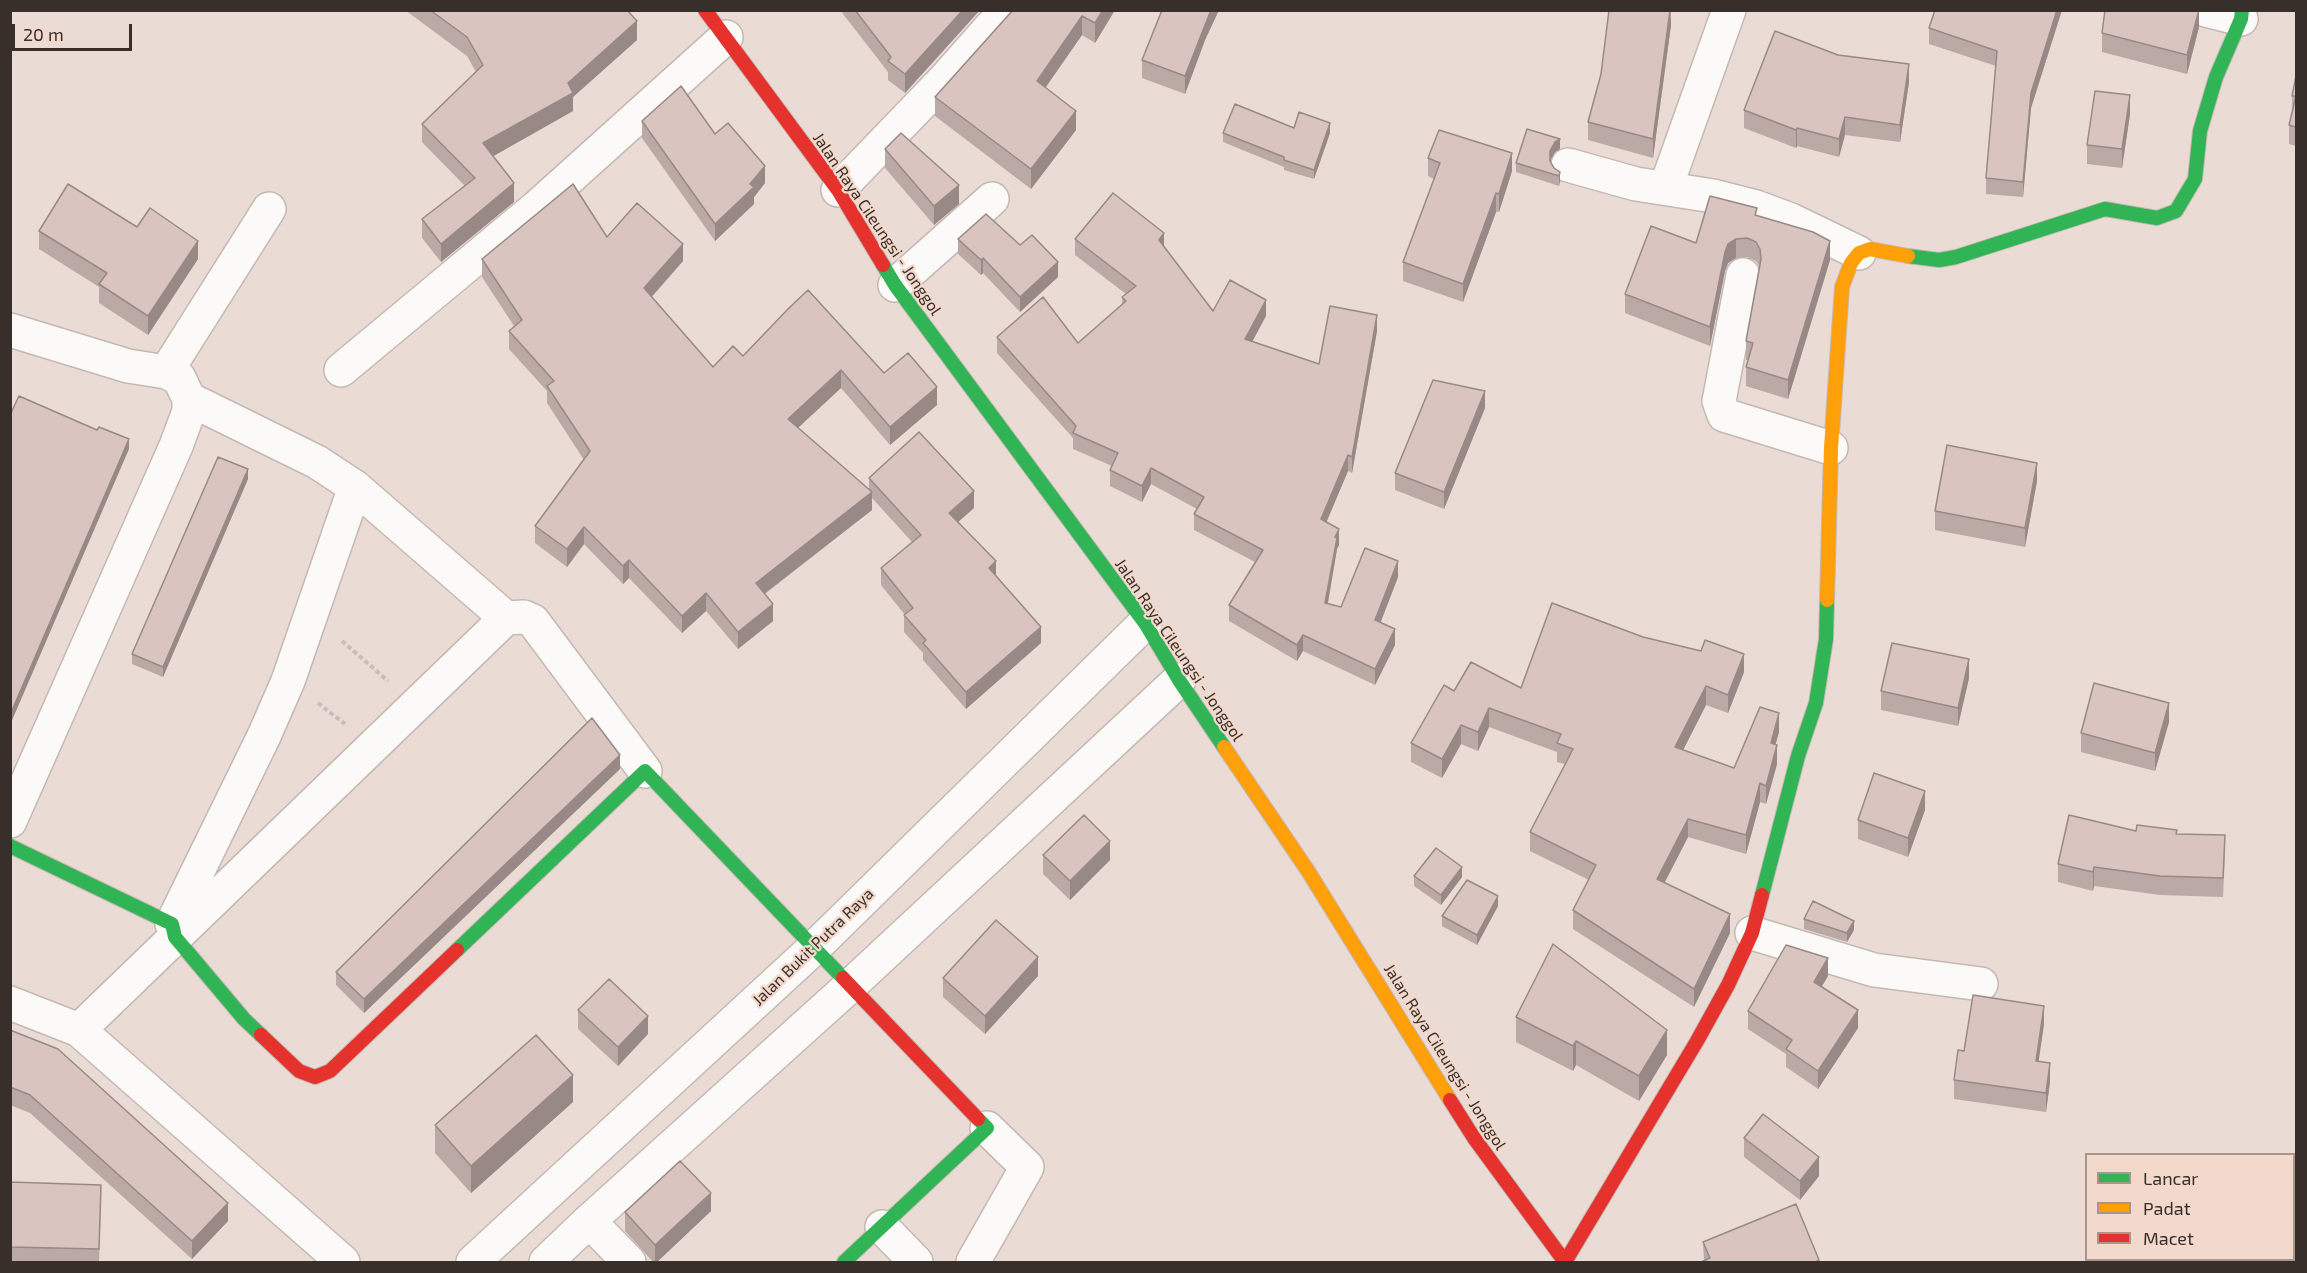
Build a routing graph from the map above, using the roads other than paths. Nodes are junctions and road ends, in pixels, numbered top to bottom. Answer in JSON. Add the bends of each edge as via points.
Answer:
{"nodes":[{"id":1,"x":705,"y":10,"type":"edge"},
{"id":2,"x":1006,"y":10,"type":"edge"},
{"id":3,"x":1729,"y":10,"type":"edge"},
{"id":4,"x":2206,"y":10,"type":"edge"},
{"id":5,"x":2241,"y":15,"type":"edge"},
{"id":6,"x":726,"y":37,"type":"junction"},
{"id":7,"x":1569,"y":165,"type":"dead end"},
{"id":8,"x":1666,"y":187,"type":"junction"},
{"id":9,"x":838,"y":190,"type":"junction"},
{"id":10,"x":992,"y":199,"type":"dead end"},
{"id":11,"x":269,"y":208,"type":"dead end"},
{"id":12,"x":1859,"y":254,"type":"junction"},
{"id":13,"x":1743,"y":275,"type":"dead end"},
{"id":14,"x":895,"y":285,"type":"junction"},
{"id":15,"x":10,"y":330,"type":"edge"},
{"id":16,"x":341,"y":370,"type":"dead end"},
{"id":17,"x":166,"y":372,"type":"junction"},
{"id":18,"x":189,"y":399,"type":"junction"},
{"id":19,"x":1831,"y":448,"type":"junction"},
{"id":20,"x":355,"y":487,"type":"junction"},
{"id":21,"x":506,"y":618,"type":"junction"},
{"id":22,"x":1145,"y":623,"type":"junction"},
{"id":23,"x":1179,"y":680,"type":"junction"},
{"id":24,"x":645,"y":771,"type":"junction"},
{"id":25,"x":10,"y":821,"type":"edge"},
{"id":26,"x":10,"y":846,"type":"edge"},
{"id":27,"x":174,"y":930,"type":"junction"},
{"id":28,"x":1752,"y":933,"type":"junction"},
{"id":29,"x":814,"y":948,"type":"junction"},
{"id":30,"x":1981,"y":984,"type":"dead end"},
{"id":31,"x":851,"y":985,"type":"junction"},
{"id":32,"x":10,"y":1003,"type":"edge"},
{"id":33,"x":79,"y":1030,"type":"junction"},
{"id":34,"x":987,"y":1128,"type":"junction"},
{"id":35,"x":589,"y":1221,"type":"junction"},
{"id":36,"x":882,"y":1227,"type":"junction"},
{"id":37,"x":343,"y":1263,"type":"edge"},
{"id":38,"x":473,"y":1263,"type":"edge"},
{"id":39,"x":546,"y":1263,"type":"edge"},
{"id":40,"x":629,"y":1263,"type":"edge"},
{"id":41,"x":844,"y":1263,"type":"edge"},
{"id":42,"x":916,"y":1263,"type":"edge"},
{"id":43,"x":973,"y":1263,"type":"edge"},
{"id":44,"x":1565,"y":1263,"type":"edge"}],
"edges":[{"from":1,"to":6,"type":"street","name":"Jalan Raya Cileungsi - Jonggol"},
{"from":2,"to":9,"type":"street"},
{"from":3,"to":8,"type":"street"},
{"from":4,"to":5,"type":"street"},
{"from":5,"to":12,"type":"street","via":[[2200,130],[2195,179],[2176,211],[2157,218],[2105,209],[1982,250],[1939,260],[1870,249]]},
{"from":6,"to":9,"type":"street","name":"Jalan Raya Cileungsi - Jonggol"},
{"from":6,"to":16,"type":"street","via":[[537,207]]},
{"from":7,"to":8,"type":"street","via":[[1636,184]]},
{"from":8,"to":12,"type":"street","via":[[1756,207]]},
{"from":9,"to":14,"type":"street","name":"Jalan Raya Cileungsi - Jonggol"},
{"from":10,"to":14,"type":"street"},
{"from":11,"to":17,"type":"street"},
{"from":12,"to":19,"type":"street","via":[[1842,287]]},
{"from":13,"to":19,"type":"street","via":[[1719,401],[1724,415]]},
{"from":14,"to":22,"type":"street","name":"Jalan Raya Cileungsi - Jonggol"},
{"from":15,"to":17,"type":"street","via":[[128,366]]},
{"from":17,"to":18,"type":"street","via":[[179,378]]},
{"from":18,"to":20,"type":"street","via":[[317,462]]},
{"from":18,"to":25,"type":"street","via":[[189,411],[176,446]]},
{"from":19,"to":28,"type":"street","via":[[1826,639],[1816,703],[1798,756]]},
{"from":20,"to":21,"type":"street"},
{"from":20,"to":27,"type":"street","via":[[288,681]]},
{"from":21,"to":24,"type":"street","via":[[533,621]]},
{"from":21,"to":27,"type":"street"},
{"from":22,"to":23,"type":"street","name":"Jalan Raya Cileungsi - Jonggol"},
{"from":22,"to":29,"type":"street","name":"Jalan Bukit Putra Raya"},
{"from":23,"to":31,"type":"street"},
{"from":23,"to":44,"type":"street","name":"Jalan Raya Cileungsi - Jonggol","via":[[1308,870],[1474,1138]]},
{"from":24,"to":27,"type":"street","via":[[330,1071],[315,1077],[299,1071],[244,1018]]},
{"from":24,"to":29,"type":"street"},
{"from":26,"to":27,"type":"street"},
{"from":27,"to":33,"type":"street"},
{"from":28,"to":30,"type":"street","via":[[1874,970]]},
{"from":28,"to":44,"type":"street","via":[[1697,1041]]},
{"from":29,"to":31,"type":"street"},
{"from":29,"to":38,"type":"street","name":"Jalan Bukit Putra Raya"},
{"from":31,"to":34,"type":"street"},
{"from":31,"to":35,"type":"street"},
{"from":32,"to":33,"type":"street"},
{"from":33,"to":37,"type":"street"},
{"from":34,"to":36,"type":"street"},
{"from":34,"to":43,"type":"street","via":[[1027,1167]]},
{"from":35,"to":39,"type":"street"},
{"from":35,"to":40,"type":"street"},
{"from":36,"to":41,"type":"street"},
{"from":36,"to":42,"type":"street"}]}
